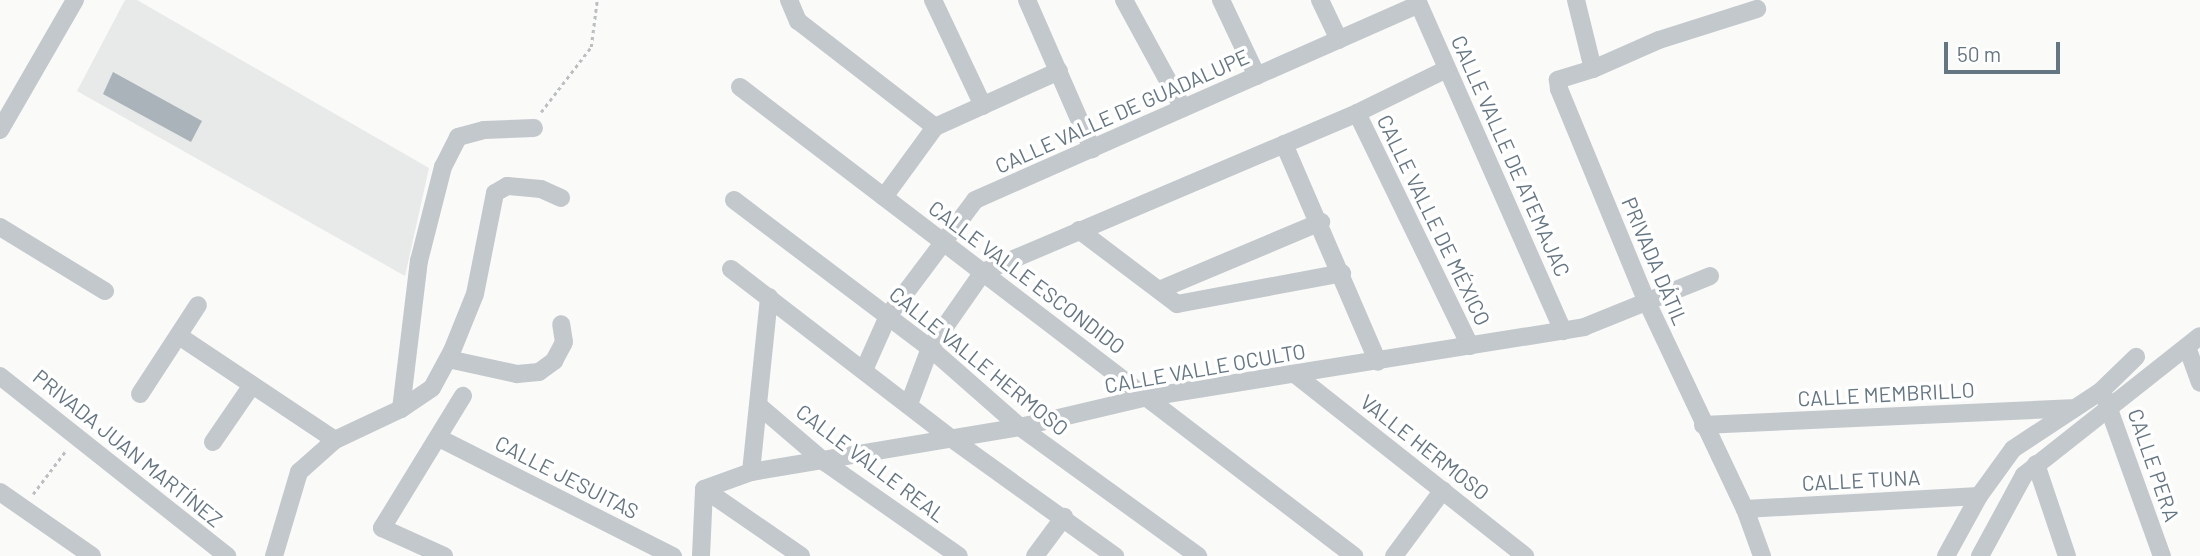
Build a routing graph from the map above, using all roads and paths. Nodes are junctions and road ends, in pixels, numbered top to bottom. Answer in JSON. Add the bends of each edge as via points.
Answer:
{"nodes":[{"id":1,"x":75,"y":0,"type":"edge"},
{"id":2,"x":597,"y":0,"type":"edge"},
{"id":3,"x":789,"y":0,"type":"edge"},
{"id":4,"x":933,"y":0,"type":"edge"},
{"id":5,"x":1027,"y":0,"type":"edge"},
{"id":6,"x":1124,"y":0,"type":"edge"},
{"id":7,"x":1221,"y":0,"type":"edge"},
{"id":8,"x":1320,"y":0,"type":"edge"},
{"id":9,"x":1576,"y":0,"type":"edge"},
{"id":10,"x":1418,"y":2,"type":"edge"},
{"id":11,"x":1757,"y":9,"type":"dead end"},
{"id":12,"x":1339,"y":40,"type":"junction"},
{"id":13,"x":1447,"y":69,"type":"junction"},
{"id":14,"x":1593,"y":69,"type":"junction"},
{"id":15,"x":1059,"y":71,"type":"junction"},
{"id":16,"x":1257,"y":76,"type":"junction"},
{"id":17,"x":740,"y":87,"type":"dead end"},
{"id":18,"x":982,"y":106,"type":"junction"},
{"id":19,"x":1183,"y":108,"type":"junction"},
{"id":20,"x":1357,"y":113,"type":"junction"},
{"id":21,"x":935,"y":127,"type":"junction"},
{"id":22,"x":534,"y":128,"type":"joint"},
{"id":23,"x":0,"y":130,"type":"edge"},
{"id":24,"x":1284,"y":144,"type":"junction"},
{"id":25,"x":1092,"y":149,"type":"junction"},
{"id":26,"x":884,"y":197,"type":"junction"},
{"id":27,"x":561,"y":198,"type":"dead end"},
{"id":28,"x":734,"y":200,"type":"dead end"},
{"id":29,"x":1321,"y":222,"type":"junction"},
{"id":30,"x":0,"y":227,"type":"edge"},
{"id":31,"x":1079,"y":230,"type":"junction"},
{"id":32,"x":944,"y":243,"type":"junction"},
{"id":33,"x":732,"y":269,"type":"dead end"},
{"id":34,"x":983,"y":272,"type":"junction"},
{"id":35,"x":1342,"y":273,"type":"junction"},
{"id":36,"x":1710,"y":276,"type":"dead end"},
{"id":37,"x":1159,"y":290,"type":"junction"},
{"id":38,"x":105,"y":291,"type":"dead end"},
{"id":39,"x":769,"y":297,"type":"junction"},
{"id":40,"x":1647,"y":302,"type":"junction"},
{"id":41,"x":198,"y":305,"type":"dead end"},
{"id":42,"x":888,"y":316,"type":"junction"},
{"id":43,"x":561,"y":324,"type":"dead end"},
{"id":44,"x":1563,"y":331,"type":"junction"},
{"id":45,"x":179,"y":336,"type":"junction"},
{"id":46,"x":2193,"y":342,"type":"edge"},
{"id":47,"x":1470,"y":346,"type":"junction"},
{"id":48,"x":930,"y":348,"type":"junction"},
{"id":49,"x":2136,"y":357,"type":"dead end"},
{"id":50,"x":448,"y":359,"type":"junction"},
{"id":51,"x":1378,"y":362,"type":"junction"},
{"id":52,"x":864,"y":370,"type":"junction"},
{"id":53,"x":1296,"y":375,"type":"junction"},
{"id":54,"x":0,"y":376,"type":"edge"},
{"id":55,"x":2200,"y":383,"type":"edge"},
{"id":56,"x":252,"y":385,"type":"junction"},
{"id":57,"x":2101,"y":391,"type":"junction"},
{"id":58,"x":141,"y":394,"type":"dead end"},
{"id":59,"x":463,"y":396,"type":"dead end"},
{"id":60,"x":1148,"y":397,"type":"junction"},
{"id":61,"x":909,"y":404,"type":"junction"},
{"id":62,"x":758,"y":405,"type":"junction"},
{"id":63,"x":2110,"y":407,"type":"junction"},
{"id":64,"x":2071,"y":408,"type":"junction"},
{"id":65,"x":401,"y":409,"type":"junction"},
{"id":66,"x":1703,"y":425,"type":"junction"},
{"id":67,"x":1020,"y":427,"type":"junction"},
{"id":68,"x":76,"y":438,"type":"junction"},
{"id":69,"x":441,"y":439,"type":"junction"},
{"id":70,"x":952,"y":439,"type":"junction"},
{"id":71,"x":335,"y":440,"type":"junction"},
{"id":72,"x":214,"y":442,"type":"dead end"},
{"id":73,"x":826,"y":463,"type":"junction"},
{"id":74,"x":2036,"y":464,"type":"junction"},
{"id":75,"x":751,"y":472,"type":"junction"},
{"id":76,"x":704,"y":489,"type":"junction"},
{"id":77,"x":1443,"y":490,"type":"junction"},
{"id":78,"x":0,"y":492,"type":"edge"},
{"id":79,"x":1979,"y":496,"type":"junction"},
{"id":80,"x":23,"y":506,"type":"junction"},
{"id":81,"x":1745,"y":509,"type":"junction"},
{"id":82,"x":1064,"y":517,"type":"junction"},
{"id":83,"x":92,"y":556,"type":"edge"},
{"id":84,"x":227,"y":556,"type":"edge"},
{"id":85,"x":274,"y":556,"type":"edge"},
{"id":86,"x":443,"y":556,"type":"edge"},
{"id":87,"x":673,"y":556,"type":"edge"},
{"id":88,"x":701,"y":556,"type":"edge"},
{"id":89,"x":801,"y":556,"type":"edge"},
{"id":90,"x":959,"y":556,"type":"edge"},
{"id":91,"x":1035,"y":556,"type":"edge"},
{"id":92,"x":1115,"y":556,"type":"edge"},
{"id":93,"x":1198,"y":556,"type":"edge"},
{"id":94,"x":1354,"y":556,"type":"edge"},
{"id":95,"x":1394,"y":556,"type":"edge"},
{"id":96,"x":1525,"y":556,"type":"edge"},
{"id":97,"x":1762,"y":556,"type":"edge"},
{"id":98,"x":1946,"y":556,"type":"edge"},
{"id":99,"x":1980,"y":556,"type":"edge"},
{"id":100,"x":2067,"y":556,"type":"edge"},
{"id":101,"x":2162,"y":556,"type":"edge"}],
"edges":[{"from":1,"to":23,"type":"street"},
{"from":2,"to":22,"type":"path","via":[[591,47],[545,104]]},
{"from":3,"to":21,"type":"street","via":[[799,22]]},
{"from":4,"to":18,"type":"street"},
{"from":5,"to":15,"type":"street"},
{"from":6,"to":19,"type":"street"},
{"from":7,"to":16,"type":"street"},
{"from":8,"to":12,"type":"street"},
{"from":9,"to":14,"type":"street"},
{"from":10,"to":12,"type":"street","name":"CALLE VALLE DE GUADALUPE"},
{"from":10,"to":13,"type":"street","name":"CALLE VALLE DE ATEMAJAC"},
{"from":11,"to":14,"type":"street","via":[[1659,40]]},
{"from":12,"to":16,"type":"street","name":"CALLE VALLE DE GUADALUPE"},
{"from":13,"to":20,"type":"street"},
{"from":13,"to":44,"type":"street","name":"CALLE VALLE DE ATEMAJAC"},
{"from":14,"to":40,"type":"street","name":"PRIVADA DÁTIL","via":[[1558,80],[1559,89]]},
{"from":15,"to":18,"type":"street"},
{"from":15,"to":25,"type":"street"},
{"from":16,"to":19,"type":"street","name":"CALLE VALLE DE GUADALUPE"},
{"from":17,"to":26,"type":"street","name":"CALLE VALLE ESCONDIDO"},
{"from":18,"to":21,"type":"street"},
{"from":19,"to":25,"type":"street","name":"CALLE VALLE DE GUADALUPE"},
{"from":20,"to":24,"type":"street"},
{"from":20,"to":47,"type":"street","name":"CALLE VALLE DE MÉXICO"},
{"from":21,"to":26,"type":"street"},
{"from":22,"to":65,"type":"street","via":[[484,130],[458,137],[443,167],[419,261]]},
{"from":24,"to":29,"type":"street"},
{"from":24,"to":31,"type":"street"},
{"from":25,"to":32,"type":"street","name":"CALLE VALLE DE GUADALUPE","via":[[975,200]]},
{"from":26,"to":32,"type":"street","name":"CALLE VALLE ESCONDIDO"},
{"from":27,"to":50,"type":"street","via":[[541,189],[507,186],[495,193],[475,294]]},
{"from":28,"to":42,"type":"street","name":"CALLE VALLE HERMOSO"},
{"from":29,"to":35,"type":"street"},
{"from":29,"to":37,"type":"street"},
{"from":30,"to":38,"type":"street"},
{"from":31,"to":34,"type":"street"},
{"from":31,"to":37,"type":"street"},
{"from":32,"to":34,"type":"street","name":"CALLE VALLE ESCONDIDO"},
{"from":32,"to":42,"type":"street","name":"CALLE VALLE DE GUADALUPE"},
{"from":33,"to":39,"type":"street"},
{"from":34,"to":48,"type":"street"},
{"from":34,"to":60,"type":"street","name":"CALLE VALLE ESCONDIDO"},
{"from":35,"to":37,"type":"street","via":[[1177,304]]},
{"from":35,"to":51,"type":"street"},
{"from":36,"to":40,"type":"street","name":"CALLE VALLE OCULTO"},
{"from":39,"to":52,"type":"street"},
{"from":39,"to":62,"type":"street"},
{"from":40,"to":44,"type":"street","name":"CALLE VALLE OCULTO"},
{"from":40,"to":66,"type":"street","name":"PRIVADA DÁTIL"},
{"from":41,"to":45,"type":"street"},
{"from":42,"to":48,"type":"street","name":"CALLE VALLE HERMOSO"},
{"from":42,"to":52,"type":"street","name":"CALLE VALLE DE GUADALUPE"},
{"from":43,"to":50,"type":"street","via":[[564,342],[554,361],[539,372],[517,374]]},
{"from":44,"to":47,"type":"street","name":"CALLE VALLE OCULTO"},
{"from":45,"to":56,"type":"street"},
{"from":45,"to":58,"type":"street"},
{"from":46,"to":55,"type":"street"},
{"from":46,"to":63,"type":"street"},
{"from":47,"to":51,"type":"street","name":"CALLE VALLE OCULTO"},
{"from":48,"to":61,"type":"street"},
{"from":48,"to":67,"type":"street","name":"CALLE VALLE HERMOSO"},
{"from":49,"to":57,"type":"street"},
{"from":50,"to":65,"type":"street","via":[[432,388]]},
{"from":51,"to":53,"type":"street","name":"CALLE VALLE OCULTO"},
{"from":52,"to":61,"type":"street"},
{"from":53,"to":60,"type":"street","name":"CALLE VALLE OCULTO"},
{"from":53,"to":77,"type":"street","name":"VALLE HERMOSO"},
{"from":54,"to":68,"type":"street","name":"PRIVADA JUAN MARTÍNEZ"},
{"from":56,"to":71,"type":"street"},
{"from":56,"to":72,"type":"street"},
{"from":57,"to":63,"type":"street","name":"CALLE PERA"},
{"from":57,"to":64,"type":"street"},
{"from":59,"to":69,"type":"street"},
{"from":60,"to":67,"type":"street","name":"CALLE VALLE OCULTO"},
{"from":60,"to":94,"type":"street","name":"CALLE VALLE ESCONDIDO"},
{"from":61,"to":70,"type":"street"},
{"from":62,"to":73,"type":"street","name":"CALLE VALLE REAL"},
{"from":62,"to":75,"type":"street"},
{"from":63,"to":74,"type":"street"},
{"from":63,"to":101,"type":"street","name":"CALLE PERA"},
{"from":64,"to":66,"type":"street","name":"CALLE MEMBRILLO"},
{"from":64,"to":79,"type":"street","via":[[2014,449]]},
{"from":65,"to":71,"type":"street"},
{"from":66,"to":81,"type":"street","name":"PRIVADA DÁTIL"},
{"from":67,"to":70,"type":"street","name":"CALLE VALLE OCULTO"},
{"from":67,"to":93,"type":"street","name":"CALLE VALLE HERMOSO"},
{"from":68,"to":80,"type":"path"},
{"from":68,"to":84,"type":"street","name":"PRIVADA JUAN MARTÍNEZ"},
{"from":69,"to":86,"type":"street","via":[[382,528]]},
{"from":69,"to":87,"type":"street","name":"CALLE JESUITAS"},
{"from":70,"to":73,"type":"street","name":"CALLE VALLE OCULTO"},
{"from":70,"to":82,"type":"street"},
{"from":71,"to":85,"type":"street","via":[[299,472]]},
{"from":73,"to":75,"type":"street","name":"CALLE VALLE OCULTO"},
{"from":73,"to":90,"type":"street","name":"CALLE VALLE REAL"},
{"from":74,"to":99,"type":"street","via":[[2024,475]]},
{"from":74,"to":100,"type":"street"},
{"from":75,"to":76,"type":"street","name":"CALLE VALLE OCULTO"},
{"from":76,"to":88,"type":"street"},
{"from":76,"to":89,"type":"street"},
{"from":77,"to":95,"type":"street"},
{"from":77,"to":96,"type":"street","name":"VALLE HERMOSO"},
{"from":78,"to":80,"type":"street"},
{"from":79,"to":81,"type":"street","name":"CALLE TUNA"},
{"from":79,"to":98,"type":"street"},
{"from":80,"to":83,"type":"street"},
{"from":81,"to":97,"type":"street","name":"PRIVADA DÁTIL"},
{"from":82,"to":91,"type":"street"},
{"from":82,"to":92,"type":"street"}]}
